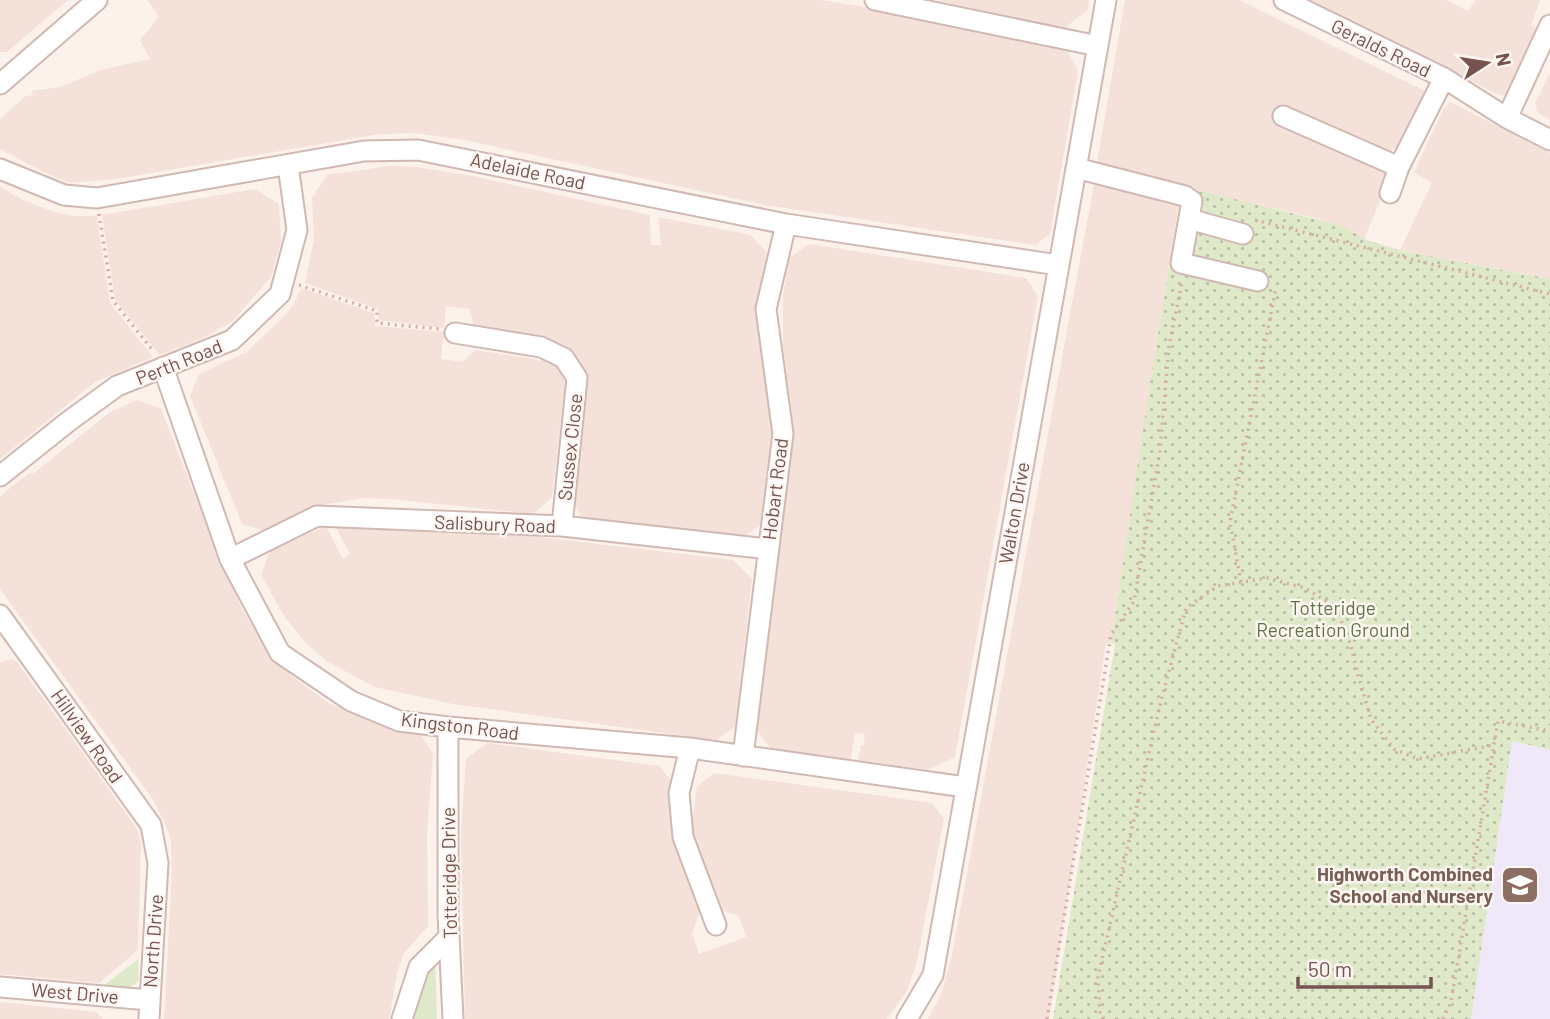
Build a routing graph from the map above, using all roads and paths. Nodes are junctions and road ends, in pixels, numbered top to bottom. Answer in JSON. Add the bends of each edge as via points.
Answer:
{"nodes":[{"id":1,"x":97,"y":0,"type":"edge"},
{"id":2,"x":875,"y":0,"type":"edge"},
{"id":3,"x":1106,"y":0,"type":"edge"},
{"id":4,"x":1296,"y":3,"type":"edge"},
{"id":5,"x":1550,"y":25,"type":"edge"},
{"id":6,"x":1098,"y":46,"type":"junction"},
{"id":7,"x":1444,"y":78,"type":"junction"},
{"id":8,"x":0,"y":84,"type":"edge"},
{"id":9,"x":1283,"y":116,"type":"dead end"},
{"id":10,"x":1507,"y":118,"type":"junction"},
{"id":11,"x":1550,"y":140,"type":"edge"},
{"id":12,"x":288,"y":165,"type":"junction"},
{"id":13,"x":1399,"y":167,"type":"junction"},
{"id":14,"x":1076,"y":168,"type":"junction"},
{"id":15,"x":0,"y":169,"type":"edge"},
{"id":16,"x":1390,"y":193,"type":"dead end"},
{"id":17,"x":97,"y":198,"type":"junction"},
{"id":18,"x":1189,"y":219,"type":"junction"},
{"id":19,"x":786,"y":224,"type":"junction"},
{"id":20,"x":1243,"y":234,"type":"joint"},
{"id":21,"x":1181,"y":263,"type":"junction"},
{"id":22,"x":1058,"y":265,"type":"junction"},
{"id":23,"x":284,"y":280,"type":"junction"},
{"id":24,"x":1258,"y":281,"type":"joint"},
{"id":25,"x":1550,"y":293,"type":"edge"},
{"id":26,"x":455,"y":332,"type":"joint"},
{"id":27,"x":164,"y":366,"type":"junction"},
{"id":28,"x":0,"y":476,"type":"edge"},
{"id":29,"x":562,"y":526,"type":"junction"},
{"id":30,"x":768,"y":549,"type":"junction"},
{"id":31,"x":230,"y":559,"type":"junction"},
{"id":32,"x":1241,"y":582,"type":"junction"},
{"id":33,"x":0,"y":615,"type":"edge"},
{"id":34,"x":6,"y":636,"type":"edge"},
{"id":35,"x":448,"y":727,"type":"junction"},
{"id":36,"x":1550,"y":731,"type":"edge"},
{"id":37,"x":1494,"y":745,"type":"junction"},
{"id":38,"x":690,"y":748,"type":"junction"},
{"id":39,"x":743,"y":756,"type":"junction"},
{"id":40,"x":965,"y":787,"type":"junction"},
{"id":41,"x":158,"y":863,"type":"joint"},
{"id":42,"x":716,"y":925,"type":"dead end"},
{"id":43,"x":449,"y":937,"type":"junction"},
{"id":44,"x":0,"y":987,"type":"edge"},
{"id":45,"x":149,"y":1009,"type":"edge"},
{"id":46,"x":402,"y":1019,"type":"edge"},
{"id":47,"x":453,"y":1019,"type":"edge"},
{"id":48,"x":907,"y":1019,"type":"edge"},
{"id":49,"x":1046,"y":1019,"type":"edge"},
{"id":50,"x":1104,"y":1019,"type":"edge"},
{"id":51,"x":1443,"y":1019,"type":"edge"}],
"edges":[{"from":1,"to":8,"type":"street"},
{"from":2,"to":6,"type":"street"},
{"from":3,"to":6,"type":"street","name":"Walton Drive"},
{"from":4,"to":7,"type":"street","name":"Geralds Road"},
{"from":5,"to":10,"type":"street"},
{"from":6,"to":14,"type":"street","name":"Walton Drive"},
{"from":7,"to":10,"type":"street","name":"Geralds Road"},
{"from":7,"to":13,"type":"street"},
{"from":9,"to":13,"type":"street"},
{"from":10,"to":11,"type":"street","name":"Geralds Road"},
{"from":12,"to":17,"type":"street","name":"Adelaide Road"},
{"from":12,"to":19,"type":"street","name":"Adelaide Road","via":[[364,151],[418,150]]},
{"from":12,"to":23,"type":"street","name":"Perth Road","via":[[297,230]]},
{"from":13,"to":16,"type":"street"},
{"from":14,"to":18,"type":"street","via":[[1185,196],[1192,201]]},
{"from":14,"to":22,"type":"street","name":"Walton Drive"},
{"from":15,"to":17,"type":"street","name":"Adelaide Road","via":[[64,195]]},
{"from":17,"to":27,"type":"path","via":[[113,301]]},
{"from":18,"to":20,"type":"street"},
{"from":18,"to":21,"type":"street"},
{"from":19,"to":22,"type":"street","name":"Adelaide Road"},
{"from":19,"to":30,"type":"street","name":"Hobart Road","via":[[766,309],[783,434]]},
{"from":20,"to":25,"type":"path","via":[[1254,220]]},
{"from":21,"to":24,"type":"street"},
{"from":21,"to":49,"type":"path","via":[[1182,288],[1169,346],[1160,451],[1134,601],[1111,635]]},
{"from":22,"to":40,"type":"street","name":"Walton Drive"},
{"from":23,"to":26,"type":"path","via":[[377,311],[377,323]]},
{"from":23,"to":27,"type":"street","name":"Perth Road","via":[[280,294],[232,341]]},
{"from":24,"to":32,"type":"path","via":[[1276,285],[1230,522]]},
{"from":26,"to":29,"type":"street","name":"Sussex Close","via":[[541,347],[564,358],[577,378]]},
{"from":27,"to":28,"type":"street","name":"Perth Road","via":[[117,386]]},
{"from":27,"to":31,"type":"street","name":"Kingston Road"},
{"from":29,"to":30,"type":"street","name":"Salisbury Road"},
{"from":29,"to":31,"type":"street","name":"Salisbury Road","via":[[317,516]]},
{"from":30,"to":39,"type":"street","name":"Hobart Road"},
{"from":31,"to":35,"type":"street","name":"Kingston Road","via":[[280,653],[351,701],[399,720]]},
{"from":32,"to":37,"type":"path","via":[[1267,578],[1305,588],[1336,607],[1371,719],[1394,749],[1418,759]]},
{"from":32,"to":50,"type":"path","via":[[1218,586],[1186,608],[1098,977]]},
{"from":33,"to":34,"type":"street","name":"Hillview Road"},
{"from":34,"to":41,"type":"street","name":"Hillview Road","via":[[151,825]]},
{"from":35,"to":38,"type":"street","name":"Kingston Road"},
{"from":35,"to":43,"type":"street","name":"Totteridge Drive"},
{"from":36,"to":37,"type":"path","via":[[1498,721]]},
{"from":37,"to":51,"type":"path","via":[[1451,1002]]},
{"from":38,"to":39,"type":"street","name":"Kingston Road"},
{"from":38,"to":42,"type":"street","via":[[679,793],[683,838]]},
{"from":39,"to":40,"type":"street","name":"Kingston Road"},
{"from":40,"to":48,"type":"street","name":"Walton Drive","via":[[933,975]]},
{"from":41,"to":45,"type":"street","name":"North Drive"},
{"from":43,"to":46,"type":"street","via":[[419,967]]},
{"from":43,"to":47,"type":"street","name":"Totteridge Drive"},
{"from":44,"to":45,"type":"street","name":"West Drive"}]}
